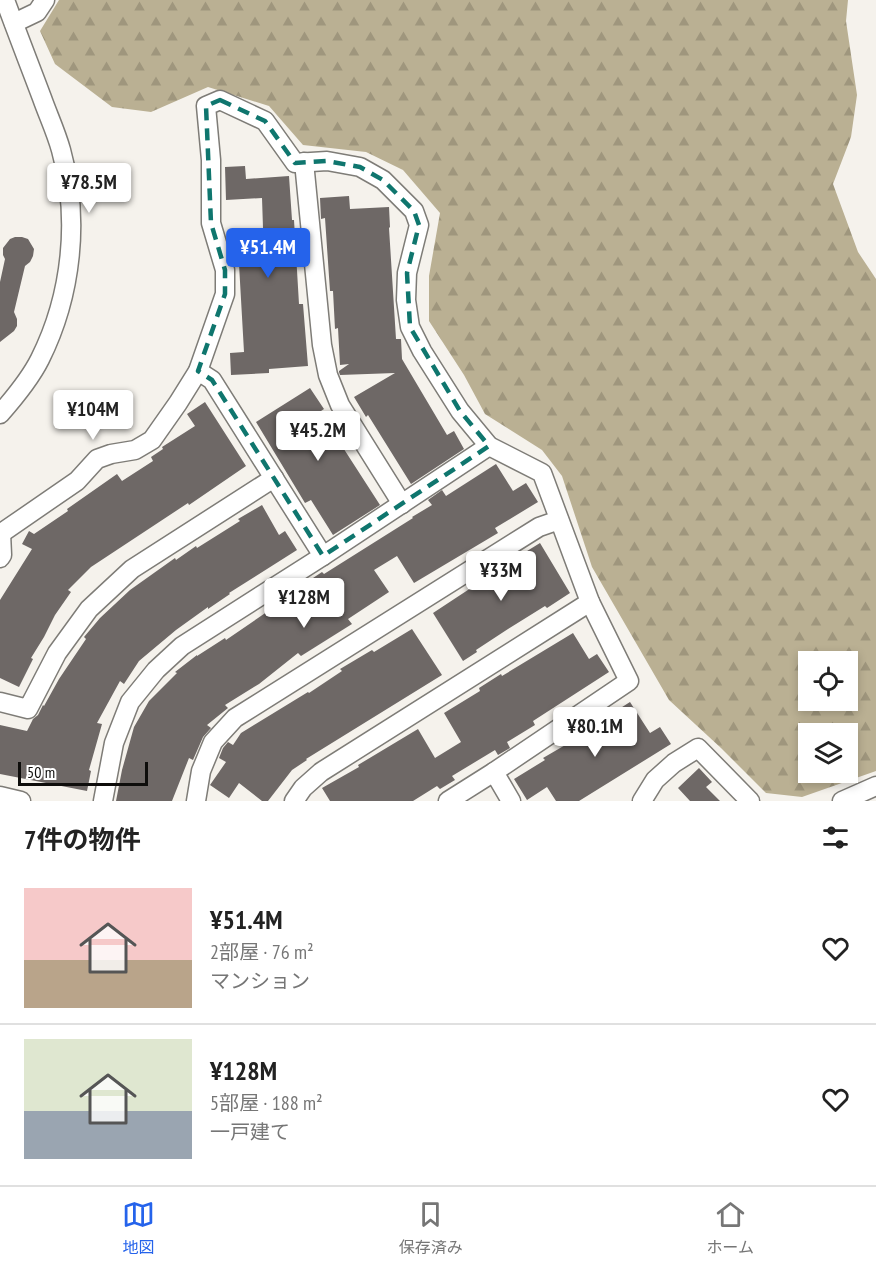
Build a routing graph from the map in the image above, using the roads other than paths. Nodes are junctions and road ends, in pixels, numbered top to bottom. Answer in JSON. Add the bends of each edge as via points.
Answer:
{"nodes":[{"id":1,"x":5,"y":0,"type":"edge"},
{"id":2,"x":45,"y":0,"type":"edge"},
{"id":3,"x":14,"y":23,"type":"junction"},
{"id":4,"x":304,"y":162,"type":"junction"},
{"id":5,"x":198,"y":370,"type":"junction"},
{"id":6,"x":0,"y":414,"type":"edge"},
{"id":7,"x":489,"y":447,"type":"junction"},
{"id":8,"x":274,"y":478,"type":"junction"},
{"id":9,"x":402,"y":504,"type":"junction"},
{"id":10,"x":560,"y":520,"type":"junction"},
{"id":11,"x":1,"y":533,"type":"edge"},
{"id":12,"x":323,"y":556,"type":"junction"},
{"id":13,"x":0,"y":558,"type":"edge"},
{"id":14,"x":590,"y":602,"type":"junction"},
{"id":15,"x":0,"y":702,"type":"edge"},
{"id":16,"x":494,"y":772,"type":"junction"},
{"id":17,"x":876,"y":786,"type":"edge"},
{"id":18,"x":0,"y":796,"type":"edge"},
{"id":19,"x":21,"y":801,"type":"edge"},
{"id":20,"x":103,"y":801,"type":"edge"},
{"id":21,"x":196,"y":801,"type":"edge"},
{"id":22,"x":294,"y":801,"type":"edge"},
{"id":23,"x":448,"y":801,"type":"edge"},
{"id":24,"x":511,"y":801,"type":"edge"},
{"id":25,"x":642,"y":801,"type":"edge"},
{"id":26,"x":750,"y":801,"type":"edge"},
{"id":27,"x":842,"y":801,"type":"edge"}],
"edges":[{"from":1,"to":3,"type":"street"},
{"from":2,"to":3,"type":"street","via":[[37,12]]},
{"from":3,"to":6,"type":"street","via":[[61,150],[72,223],[68,270],[58,315],[40,360]]},
{"from":4,"to":5,"type":"street","via":[[295,163],[266,122],[220,100],[206,106],[211,223],[225,270],[225,294]]},
{"from":4,"to":7,"type":"street","via":[[327,161],[360,167],[383,180],[414,211],[419,225],[407,273],[410,327],[460,411]]},
{"from":4,"to":9,"type":"street","via":[[328,375],[340,405]]},
{"from":5,"to":8,"type":"street","via":[[212,380]]},
{"from":5,"to":11,"type":"street","via":[[152,440],[135,450],[98,459],[77,482]]},
{"from":7,"to":9,"type":"street"},
{"from":7,"to":10,"type":"street","via":[[542,473]]},
{"from":8,"to":12,"type":"street"},
{"from":8,"to":15,"type":"street","via":[[132,569],[89,609],[57,653],[28,709]]},
{"from":9,"to":12,"type":"street"},
{"from":10,"to":14,"type":"street"},
{"from":10,"to":21,"type":"street","via":[[539,527],[235,718],[213,742],[201,771]]},
{"from":11,"to":13,"type":"street"},
{"from":12,"to":20,"type":"street","via":[[182,646],[156,670],[130,702],[114,743]]},
{"from":14,"to":16,"type":"street","via":[[629,681]]},
{"from":14,"to":22,"type":"street","via":[[321,772]]},
{"from":16,"to":23,"type":"street"},
{"from":16,"to":24,"type":"street"},
{"from":17,"to":27,"type":"street"},
{"from":18,"to":19,"type":"street"},
{"from":25,"to":26,"type":"street","via":[[655,780],[698,748]]}]}
